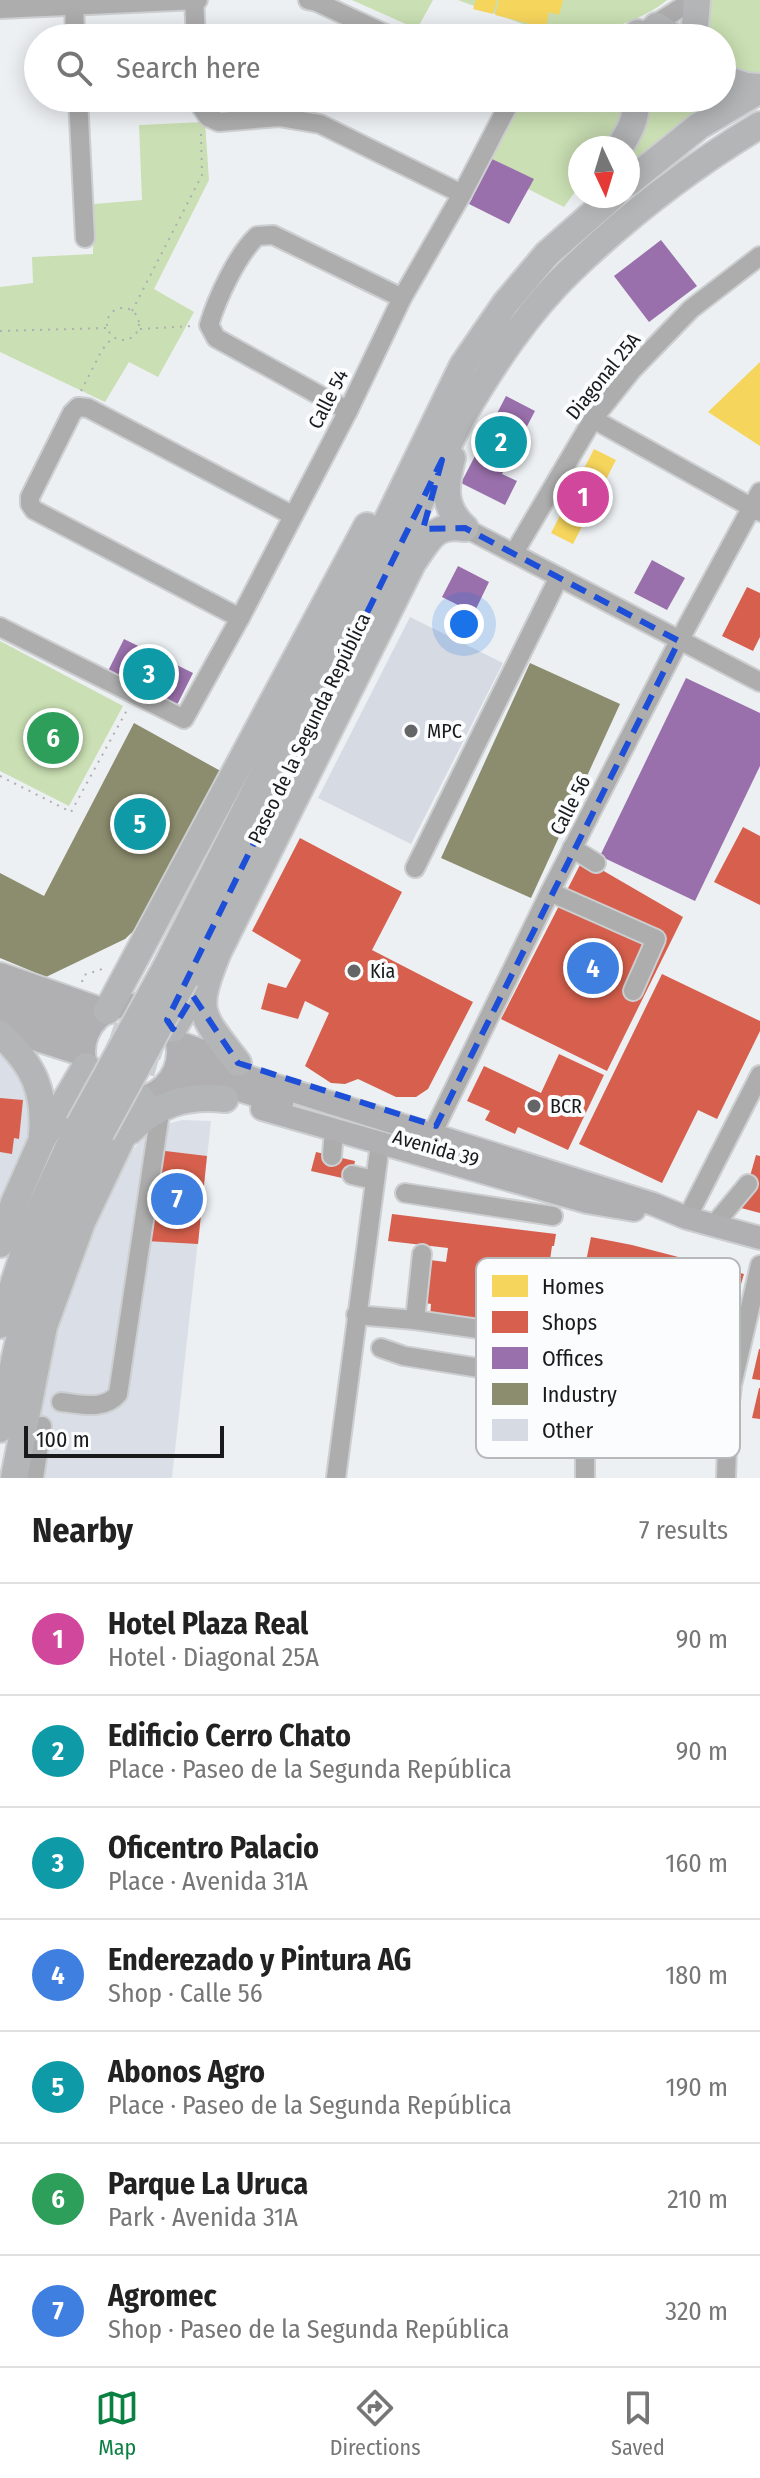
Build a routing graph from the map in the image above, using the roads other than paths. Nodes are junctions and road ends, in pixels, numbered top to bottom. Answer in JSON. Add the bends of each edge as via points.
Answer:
{"nodes":[{"id":1,"x":196,"y":0,"type":"edge"},
{"id":2,"x":308,"y":0,"type":"edge"},
{"id":3,"x":695,"y":0,"type":"edge"},
{"id":4,"x":74,"y":3,"type":"edge"},
{"id":5,"x":0,"y":9,"type":"edge"},
{"id":6,"x":75,"y":24,"type":"edge"},
{"id":7,"x":196,"y":24,"type":"edge"},
{"id":8,"x":364,"y":24,"type":"edge"},
{"id":9,"x":661,"y":24,"type":"edge"},
{"id":10,"x":694,"y":24,"type":"edge"},
{"id":11,"x":736,"y":83,"type":"edge"},
{"id":12,"x":760,"y":88,"type":"edge"},
{"id":13,"x":736,"y":103,"type":"edge"},
{"id":14,"x":79,"y":112,"type":"edge"},
{"id":15,"x":208,"y":112,"type":"edge"},
{"id":16,"x":503,"y":112,"type":"edge"},
{"id":17,"x":635,"y":112,"type":"edge"},
{"id":18,"x":721,"y":112,"type":"edge"},
{"id":19,"x":760,"y":125,"type":"edge"},
{"id":20,"x":627,"y":136,"type":"edge"},
{"id":21,"x":640,"y":173,"type":"edge"},
{"id":22,"x":462,"y":194,"type":"junction"},
{"id":23,"x":578,"y":208,"type":"edge"},
{"id":24,"x":599,"y":208,"type":"edge"},
{"id":25,"x":85,"y":238,"type":"dead end"},
{"id":26,"x":547,"y":254,"type":"junction"},
{"id":27,"x":760,"y":256,"type":"edge"},
{"id":28,"x":402,"y":298,"type":"junction"},
{"id":29,"x":463,"y":365,"type":"junction"},
{"id":30,"x":348,"y":411,"type":"junction"},
{"id":31,"x":462,"y":417,"type":"junction"},
{"id":32,"x":593,"y":419,"type":"junction"},
{"id":33,"x":442,"y":460,"type":"junction"},
{"id":34,"x":757,"y":503,"type":"edge"},
{"id":35,"x":292,"y":515,"type":"junction"},
{"id":36,"x":465,"y":528,"type":"junction"},
{"id":37,"x":514,"y":553,"type":"junction"},
{"id":38,"x":413,"y":562,"type":"junction"},
{"id":39,"x":559,"y":577,"type":"junction"},
{"id":40,"x":240,"y":618,"type":"junction"},
{"id":41,"x":0,"y":627,"type":"edge"},
{"id":42,"x":679,"y":641,"type":"junction"},
{"id":43,"x":760,"y":682,"type":"edge"},
{"id":44,"x":572,"y":848,"type":"junction"},
{"id":45,"x":596,"y":863,"type":"dead end"},
{"id":46,"x":415,"y":868,"type":"dead end"},
{"id":47,"x":550,"y":892,"type":"junction"},
{"id":48,"x":218,"y":952,"type":"junction"},
{"id":49,"x":0,"y":974,"type":"edge"},
{"id":50,"x":175,"y":974,"type":"junction"},
{"id":51,"x":633,"y":991,"type":"dead end"},
{"id":52,"x":0,"y":993,"type":"edge"},
{"id":53,"x":0,"y":1009,"type":"edge"},
{"id":54,"x":107,"y":1011,"type":"junction"},
{"id":55,"x":0,"y":1028,"type":"edge"},
{"id":56,"x":0,"y":1034,"type":"edge"},
{"id":57,"x":81,"y":1045,"type":"junction"},
{"id":58,"x":238,"y":1063,"type":"junction"},
{"id":59,"x":171,"y":1070,"type":"junction"},
{"id":60,"x":760,"y":1075,"type":"edge"},
{"id":61,"x":225,"y":1099,"type":"joint"},
{"id":62,"x":436,"y":1126,"type":"junction"},
{"id":63,"x":334,"y":1130,"type":"junction"},
{"id":64,"x":100,"y":1135,"type":"junction"},
{"id":65,"x":42,"y":1140,"type":"junction"},
{"id":66,"x":380,"y":1144,"type":"junction"},
{"id":67,"x":332,"y":1156,"type":"dead end"},
{"id":68,"x":482,"y":1172,"type":"junction"},
{"id":69,"x":352,"y":1175,"type":"dead end"},
{"id":70,"x":374,"y":1180,"type":"junction"},
{"id":71,"x":748,"y":1184,"type":"dead end"},
{"id":72,"x":405,"y":1193,"type":"dead end"},
{"id":73,"x":479,"y":1203,"type":"junction"},
{"id":74,"x":656,"y":1209,"type":"junction"},
{"id":75,"x":553,"y":1216,"type":"dead end"},
{"id":76,"x":687,"y":1218,"type":"junction"},
{"id":77,"x":713,"y":1226,"type":"junction"},
{"id":78,"x":760,"y":1238,"type":"edge"},
{"id":79,"x":0,"y":1244,"type":"edge"},
{"id":80,"x":422,"y":1254,"type":"dead end"},
{"id":81,"x":760,"y":1265,"type":"edge"},
{"id":82,"x":356,"y":1315,"type":"junction"},
{"id":83,"x":415,"y":1320,"type":"junction"},
{"id":84,"x":0,"y":1325,"type":"edge"},
{"id":85,"x":476,"y":1329,"type":"edge"},
{"id":86,"x":381,"y":1348,"type":"dead end"},
{"id":87,"x":740,"y":1351,"type":"edge"},
{"id":88,"x":476,"y":1368,"type":"edge"},
{"id":89,"x":61,"y":1402,"type":"dead end"},
{"id":90,"x":42,"y":1426,"type":"dead end"},
{"id":91,"x":0,"y":1429,"type":"edge"},
{"id":92,"x":726,"y":1458,"type":"edge"},
{"id":93,"x":14,"y":1478,"type":"edge"},
{"id":94,"x":34,"y":1478,"type":"edge"},
{"id":95,"x":336,"y":1478,"type":"edge"},
{"id":96,"x":726,"y":1478,"type":"edge"}],
"edges":[{"from":1,"to":4,"type":"street"},
{"from":1,"to":7,"type":"street"},
{"from":2,"to":8,"type":"street"},
{"from":3,"to":9,"type":"street"},
{"from":3,"to":10,"type":"highway"},
{"from":4,"to":5,"type":"street"},
{"from":4,"to":6,"type":"street"},
{"from":11,"to":12,"type":"highway"},
{"from":12,"to":13,"type":"highway"},
{"from":14,"to":25,"type":"street"},
{"from":15,"to":22,"type":"street","via":[[219,122],[279,117],[320,124]]},
{"from":16,"to":22,"type":"street","name":"Calle 54"},
{"from":17,"to":20,"type":"highway"},
{"from":18,"to":21,"type":"highway"},
{"from":19,"to":31,"type":"highway","name":"Paseo de la Segunda República","via":[[669,185],[570,271],[486,376]]},
{"from":22,"to":28,"type":"street","name":"Calle 54"},
{"from":23,"to":26,"type":"highway"},
{"from":24,"to":26,"type":"highway","name":"Paseo de la Segunda República"},
{"from":26,"to":29,"type":"highway","name":"Paseo de la Segunda República"},
{"from":27,"to":32,"type":"street","name":"Diagonal 25A","via":[[691,309]]},
{"from":28,"to":30,"type":"street","name":"Calle 54"},
{"from":28,"to":30,"type":"street","via":[[273,235],[257,236],[213,311],[209,325],[216,338]]},
{"from":29,"to":50,"type":"highway","name":"Paseo de la Segunda República"},
{"from":29,"to":54,"type":"highway","via":[[411,444]]},
{"from":30,"to":35,"type":"street","name":"Calle 54"},
{"from":31,"to":33,"type":"highway","name":"Paseo de la Segunda República"},
{"from":31,"to":36,"type":"highway","via":[[447,496],[452,516]]},
{"from":32,"to":34,"type":"street"},
{"from":32,"to":37,"type":"street","name":"Diagonal 25A"},
{"from":33,"to":38,"type":"highway"},
{"from":33,"to":50,"type":"highway","name":"Paseo de la Segunda República"},
{"from":34,"to":42,"type":"street","name":"Calle 56"},
{"from":35,"to":40,"type":"street","name":"Calle 54"},
{"from":35,"to":40,"type":"street","via":[[88,408],[72,413],[30,497],[34,510]]},
{"from":36,"to":37,"type":"street"},
{"from":36,"to":38,"type":"highway","via":[[436,531]]},
{"from":37,"to":39,"type":"street"},
{"from":38,"to":48,"type":"highway"},
{"from":39,"to":42,"type":"street"},
{"from":39,"to":46,"type":"street"},
{"from":40,"to":41,"type":"street","name":"Calle 54","via":[[184,719]]},
{"from":42,"to":43,"type":"street"},
{"from":42,"to":44,"type":"street","name":"Calle 56"},
{"from":44,"to":45,"type":"street"},
{"from":44,"to":47,"type":"street","name":"Calle 56"},
{"from":47,"to":51,"type":"street","via":[[656,939]]},
{"from":47,"to":62,"type":"street","name":"Calle 56"},
{"from":48,"to":58,"type":"highway","via":[[202,999],[206,1019]]},
{"from":48,"to":59,"type":"highway"},
{"from":49,"to":54,"type":"main road"},
{"from":50,"to":64,"type":"highway","name":"Paseo de la Segunda República","bridge":true},
{"from":52,"to":57,"type":"main road"},
{"from":53,"to":57,"type":"main road"},
{"from":54,"to":57,"type":"main road"},
{"from":54,"to":59,"type":"main road","via":[[139,1005],[167,1020]]},
{"from":55,"to":57,"type":"main road"},
{"from":56,"to":65,"type":"highway","via":[[18,1050],[41,1092]]},
{"from":57,"to":59,"type":"main road","via":[[92,1079],[127,1099]]},
{"from":57,"to":65,"type":"highway"},
{"from":58,"to":59,"type":"main road"},
{"from":58,"to":62,"type":"main road"},
{"from":59,"to":61,"type":"highway","via":[[182,1099]]},
{"from":59,"to":64,"type":"highway"},
{"from":59,"to":74,"type":"main road","name":"Avenida 39"},
{"from":59,"to":89,"type":"street","via":[[118,1394],[97,1406]]},
{"from":60,"to":76,"type":"street"},
{"from":61,"to":63,"type":"main road"},
{"from":62,"to":74,"type":"main road","via":[[594,1179]]},
{"from":63,"to":66,"type":"main road"},
{"from":63,"to":67,"type":"street"},
{"from":64,"to":84,"type":"highway","name":"Paseo de la Segunda República","via":[[35,1219]]},
{"from":64,"to":91,"type":"highway","name":"Paseo de la Segunda República","via":[[37,1272]]},
{"from":64,"to":93,"type":"highway","via":[[82,1222],[44,1326]]},
{"from":65,"to":79,"type":"highway"},
{"from":66,"to":68,"type":"main road"},
{"from":66,"to":70,"type":"street"},
{"from":68,"to":73,"type":"street"},
{"from":68,"to":74,"type":"main road","via":[[587,1202]]},
{"from":69,"to":70,"type":"street"},
{"from":70,"to":82,"type":"street"},
{"from":71,"to":77,"type":"street"},
{"from":72,"to":73,"type":"street"},
{"from":73,"to":75,"type":"street"},
{"from":74,"to":76,"type":"main road","name":"Avenida 39"},
{"from":76,"to":77,"type":"main road","name":"Avenida 39"},
{"from":77,"to":78,"type":"main road","name":"Avenida 39"},
{"from":80,"to":83,"type":"street"},
{"from":81,"to":87,"type":"street"},
{"from":82,"to":83,"type":"street"},
{"from":82,"to":95,"type":"street"},
{"from":83,"to":85,"type":"street"},
{"from":86,"to":88,"type":"street"},
{"from":90,"to":94,"type":"street"},
{"from":92,"to":96,"type":"street"}]}
